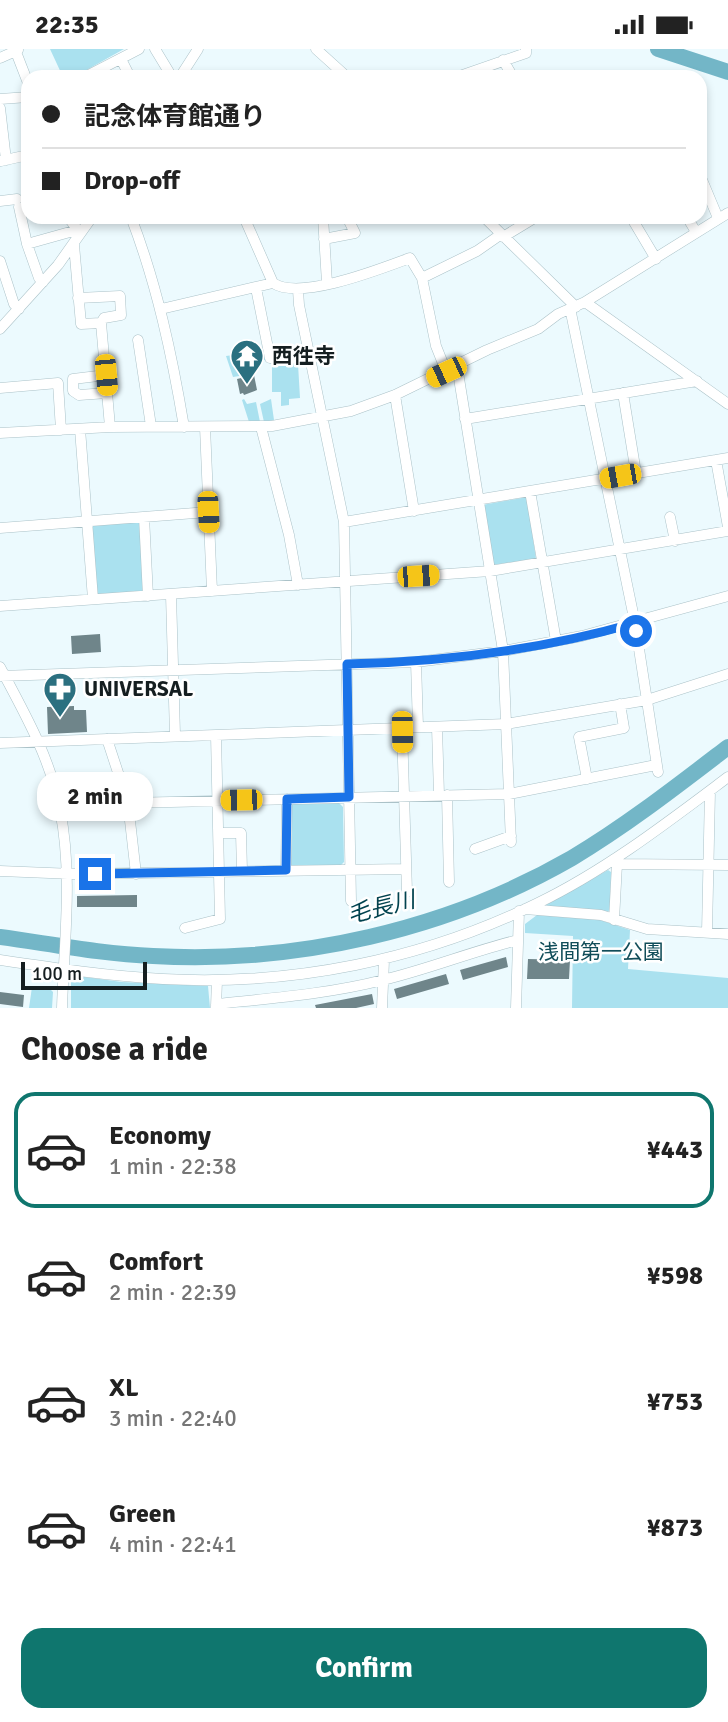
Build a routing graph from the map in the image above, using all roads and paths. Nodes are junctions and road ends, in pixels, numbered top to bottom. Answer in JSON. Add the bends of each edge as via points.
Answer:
{"nodes":[{"id":1,"x":139,"y":49,"type":"edge"},
{"id":2,"x":155,"y":49,"type":"edge"},
{"id":3,"x":198,"y":49,"type":"edge"},
{"id":4,"x":316,"y":49,"type":"edge"},
{"id":5,"x":526,"y":49,"type":"edge"},
{"id":6,"x":17,"y":51,"type":"edge"},
{"id":7,"x":0,"y":58,"type":"edge"},
{"id":8,"x":121,"y":59,"type":"junction"},
{"id":9,"x":503,"y":60,"type":"junction"},
{"id":10,"x":24,"y":70,"type":"edge"},
{"id":11,"x":99,"y":70,"type":"edge"},
{"id":12,"x":126,"y":70,"type":"edge"},
{"id":13,"x":168,"y":70,"type":"edge"},
{"id":14,"x":184,"y":70,"type":"edge"},
{"id":15,"x":339,"y":70,"type":"edge"},
{"id":16,"x":476,"y":70,"type":"edge"},
{"id":17,"x":509,"y":70,"type":"edge"},
{"id":18,"x":21,"y":98,"type":"edge"},
{"id":19,"x":0,"y":99,"type":"edge"},
{"id":20,"x":0,"y":108,"type":"edge"},
{"id":21,"x":21,"y":157,"type":"edge"},
{"id":22,"x":3,"y":161,"type":"edge"},
{"id":23,"x":707,"y":187,"type":"edge"},
{"id":24,"x":0,"y":201,"type":"edge"},
{"id":25,"x":723,"y":215,"type":"edge"},
{"id":26,"x":21,"y":217,"type":"edge"},
{"id":27,"x":23,"y":224,"type":"edge"},
{"id":28,"x":73,"y":224,"type":"edge"},
{"id":29,"x":86,"y":224,"type":"edge"},
{"id":30,"x":134,"y":224,"type":"edge"},
{"id":31,"x":248,"y":224,"type":"edge"},
{"id":32,"x":323,"y":224,"type":"edge"},
{"id":33,"x":350,"y":224,"type":"edge"},
{"id":34,"x":491,"y":224,"type":"edge"},
{"id":35,"x":523,"y":224,"type":"edge"},
{"id":36,"x":635,"y":224,"type":"edge"},
{"id":37,"x":691,"y":224,"type":"edge"},
{"id":38,"x":79,"y":232,"type":"junction"},
{"id":39,"x":696,"y":232,"type":"junction"},
{"id":40,"x":502,"y":236,"type":"junction"},
{"id":41,"x":324,"y":239,"type":"junction"},
{"id":42,"x":27,"y":244,"type":"junction"},
{"id":43,"x":74,"y":245,"type":"junction"},
{"id":44,"x":656,"y":259,"type":"junction"},
{"id":45,"x":0,"y":261,"type":"edge"},
{"id":46,"x":422,"y":278,"type":"junction"},
{"id":47,"x":43,"y":282,"type":"junction"},
{"id":48,"x":273,"y":283,"type":"junction"},
{"id":49,"x":327,"y":283,"type":"junction"},
{"id":50,"x":256,"y":288,"type":"junction"},
{"id":51,"x":298,"y":290,"type":"junction"},
{"id":52,"x":5,"y":292,"type":"edge"},
{"id":53,"x":78,"y":298,"type":"junction"},
{"id":54,"x":577,"y":306,"type":"junction"},
{"id":55,"x":19,"y":309,"type":"junction"},
{"id":56,"x":161,"y":309,"type":"junction"},
{"id":57,"x":101,"y":323,"type":"junction"},
{"id":58,"x":0,"y":329,"type":"edge"},
{"id":59,"x":138,"y":340,"type":"dead end"},
{"id":60,"x":311,"y":359,"type":"junction"},
{"id":61,"x":457,"y":366,"type":"junction"},
{"id":62,"x":446,"y":372,"type":"junction"},
{"id":63,"x":106,"y":375,"type":"junction"},
{"id":64,"x":697,"y":381,"type":"junction"},
{"id":65,"x":3,"y":388,"type":"edge"},
{"id":66,"x":107,"y":393,"type":"junction"},
{"id":67,"x":623,"y":393,"type":"junction"},
{"id":68,"x":395,"y":395,"type":"junction"},
{"id":69,"x":588,"y":399,"type":"junction"},
{"id":70,"x":728,"y":404,"type":"edge"},
{"id":71,"x":324,"y":417,"type":"junction"},
{"id":72,"x":465,"y":419,"type":"junction"},
{"id":73,"x":150,"y":426,"type":"junction"},
{"id":74,"x":184,"y":426,"type":"junction"},
{"id":75,"x":205,"y":426,"type":"junction"},
{"id":76,"x":110,"y":427,"type":"junction"},
{"id":77,"x":261,"y":427,"type":"junction"},
{"id":78,"x":80,"y":429,"type":"junction"},
{"id":79,"x":61,"y":430,"type":"junction"},
{"id":80,"x":0,"y":433,"type":"edge"},
{"id":81,"x":728,"y":458,"type":"edge"},
{"id":82,"x":716,"y":460,"type":"junction"},
{"id":83,"x":636,"y":473,"type":"junction"},
{"id":84,"x":605,"y":479,"type":"junction"},
{"id":85,"x":530,"y":491,"type":"junction"},
{"id":86,"x":478,"y":500,"type":"junction"},
{"id":87,"x":414,"y":510,"type":"junction"},
{"id":88,"x":208,"y":512,"type":"junction"},
{"id":89,"x":144,"y":517,"type":"junction"},
{"id":90,"x":670,"y":517,"type":"dead end"},
{"id":91,"x":87,"y":521,"type":"junction"},
{"id":92,"x":344,"y":522,"type":"junction"},
{"id":93,"x":0,"y":528,"type":"edge"},
{"id":94,"x":728,"y":529,"type":"edge"},
{"id":95,"x":675,"y":541,"type":"junction"},
{"id":96,"x":619,"y":550,"type":"junction"},
{"id":97,"x":542,"y":562,"type":"junction"},
{"id":98,"x":489,"y":571,"type":"junction"},
{"id":99,"x":345,"y":582,"type":"junction"},
{"id":100,"x":298,"y":585,"type":"junction"},
{"id":101,"x":212,"y":591,"type":"junction"},
{"id":102,"x":171,"y":595,"type":"junction"},
{"id":103,"x":148,"y":596,"type":"junction"},
{"id":104,"x":728,"y":596,"type":"edge"},
{"id":105,"x":93,"y":599,"type":"junction"},
{"id":106,"x":0,"y":606,"type":"edge"},
{"id":107,"x":635,"y":623,"type":"junction"},
{"id":108,"x":556,"y":642,"type":"junction"},
{"id":109,"x":503,"y":651,"type":"junction"},
{"id":110,"x":416,"y":661,"type":"junction"},
{"id":111,"x":347,"y":664,"type":"junction"},
{"id":112,"x":174,"y":670,"type":"junction"},
{"id":113,"x":2,"y":673,"type":"edge"},
{"id":114,"x":728,"y":674,"type":"edge"},
{"id":115,"x":646,"y":700,"type":"junction"},
{"id":116,"x":620,"y":704,"type":"junction"},
{"id":117,"x":506,"y":724,"type":"junction"},
{"id":118,"x":418,"y":727,"type":"junction"},
{"id":119,"x":438,"y":727,"type":"junction"},
{"id":120,"x":402,"y":728,"type":"junction"},
{"id":121,"x":348,"y":730,"type":"junction"},
{"id":122,"x":175,"y":735,"type":"junction"},
{"id":123,"x":216,"y":735,"type":"junction"},
{"id":124,"x":107,"y":739,"type":"junction"},
{"id":125,"x":37,"y":741,"type":"junction"},
{"id":126,"x":0,"y":743,"type":"edge"},
{"id":127,"x":728,"y":777,"type":"edge"},
{"id":128,"x":587,"y":779,"type":"junction"},
{"id":129,"x":710,"y":791,"type":"junction"},
{"id":130,"x":509,"y":794,"type":"junction"},
{"id":131,"x":443,"y":795,"type":"junction"},
{"id":132,"x":404,"y":796,"type":"junction"},
{"id":133,"x":349,"y":797,"type":"junction"},
{"id":134,"x":287,"y":799,"type":"junction"},
{"id":135,"x":219,"y":800,"type":"junction"},
{"id":136,"x":128,"y":803,"type":"junction"},
{"id":137,"x":219,"y":833,"type":"junction"},
{"id":138,"x":475,"y":849,"type":"dead end"},
{"id":139,"x":615,"y":862,"type":"junction"},
{"id":140,"x":708,"y":865,"type":"junction"},
{"id":141,"x":728,"y":865,"type":"edge"},
{"id":142,"x":350,"y":869,"type":"junction"},
{"id":143,"x":406,"y":869,"type":"junction"},
{"id":144,"x":286,"y":870,"type":"junction"},
{"id":145,"x":0,"y":871,"type":"edge"},
{"id":146,"x":242,"y":871,"type":"junction"},
{"id":147,"x":219,"y":872,"type":"junction"},
{"id":148,"x":66,"y":874,"type":"junction"},
{"id":149,"x":136,"y":874,"type":"junction"},
{"id":150,"x":449,"y":882,"type":"dead end"},
{"id":151,"x":407,"y":893,"type":"dead end"},
{"id":152,"x":351,"y":901,"type":"dead end"},
{"id":153,"x":521,"y":912,"type":"junction"},
{"id":154,"x":614,"y":920,"type":"junction"},
{"id":155,"x":185,"y":928,"type":"dead end"},
{"id":156,"x":707,"y":932,"type":"junction"},
{"id":157,"x":728,"y":934,"type":"edge"},
{"id":158,"x":518,"y":940,"type":"junction"},
{"id":159,"x":0,"y":960,"type":"edge"},
{"id":160,"x":384,"y":960,"type":"junction"},
{"id":161,"x":63,"y":966,"type":"junction"},
{"id":162,"x":217,"y":980,"type":"junction"},
{"id":163,"x":383,"y":980,"type":"junction"},
{"id":164,"x":216,"y":1006,"type":"edge"},
{"id":165,"x":62,"y":1008,"type":"edge"},
{"id":166,"x":382,"y":1008,"type":"edge"},
{"id":167,"x":516,"y":1008,"type":"edge"}],
"edges":[{"from":1,"to":8,"type":"street"},
{"from":2,"to":13,"type":"street"},
{"from":3,"to":14,"type":"street"},
{"from":4,"to":15,"type":"street"},
{"from":5,"to":9,"type":"street","via":[[526,53]]},
{"from":6,"to":7,"type":"street"},
{"from":6,"to":10,"type":"street"},
{"from":8,"to":11,"type":"street"},
{"from":8,"to":12,"type":"street"},
{"from":9,"to":16,"type":"street"},
{"from":9,"to":17,"type":"street"},
{"from":18,"to":19,"type":"street"},
{"from":20,"to":22,"type":"street"},
{"from":21,"to":22,"type":"street"},
{"from":23,"to":25,"type":"street"},
{"from":24,"to":26,"type":"street","via":[[18,203]]},
{"from":25,"to":39,"type":"street"},
{"from":27,"to":42,"type":"street"},
{"from":28,"to":38,"type":"street"},
{"from":29,"to":38,"type":"street"},
{"from":30,"to":56,"type":"street"},
{"from":31,"to":48,"type":"street"},
{"from":32,"to":41,"type":"street"},
{"from":33,"to":41,"type":"street","via":[[355,233]]},
{"from":34,"to":40,"type":"street"},
{"from":35,"to":40,"type":"street"},
{"from":36,"to":44,"type":"street"},
{"from":37,"to":39,"type":"street"},
{"from":38,"to":42,"type":"street"},
{"from":38,"to":43,"type":"street"},
{"from":39,"to":44,"type":"street"},
{"from":40,"to":46,"type":"street"},
{"from":40,"to":54,"type":"street"},
{"from":41,"to":49,"type":"street"},
{"from":42,"to":47,"type":"street"},
{"from":43,"to":47,"type":"street"},
{"from":43,"to":53,"type":"street"},
{"from":44,"to":54,"type":"street"},
{"from":45,"to":52,"type":"street"},
{"from":46,"to":49,"type":"street","via":[[410,258]]},
{"from":46,"to":62,"type":"street"},
{"from":47,"to":55,"type":"street"},
{"from":48,"to":50,"type":"street"},
{"from":48,"to":51,"type":"street"},
{"from":49,"to":51,"type":"street"},
{"from":50,"to":56,"type":"street"},
{"from":50,"to":60,"type":"street","via":[[270,358]]},
{"from":51,"to":60,"type":"street"},
{"from":52,"to":55,"type":"street"},
{"from":53,"to":57,"type":"street","via":[[81,324]]},
{"from":53,"to":57,"type":"street","via":[[120,296],[121,315],[104,318]]},
{"from":54,"to":61,"type":"street"},
{"from":54,"to":64,"type":"street"},
{"from":54,"to":69,"type":"street"},
{"from":55,"to":58,"type":"street"},
{"from":56,"to":74,"type":"street"},
{"from":57,"to":63,"type":"street"},
{"from":59,"to":73,"type":"street"},
{"from":60,"to":71,"type":"street"},
{"from":61,"to":62,"type":"street"},
{"from":61,"to":72,"type":"street"},
{"from":62,"to":68,"type":"street"},
{"from":63,"to":66,"type":"street"},
{"from":63,"to":66,"type":"street","via":[[72,379],[73,391],[79,395]]},
{"from":64,"to":67,"type":"street"},
{"from":64,"to":70,"type":"street"},
{"from":65,"to":79,"type":"street","via":[[58,383]]},
{"from":66,"to":76,"type":"street"},
{"from":67,"to":69,"type":"street"},
{"from":67,"to":83,"type":"street"},
{"from":68,"to":71,"type":"street"},
{"from":68,"to":87,"type":"street"},
{"from":69,"to":72,"type":"street"},
{"from":69,"to":84,"type":"street"},
{"from":71,"to":77,"type":"street"},
{"from":71,"to":92,"type":"street"},
{"from":72,"to":86,"type":"street"},
{"from":73,"to":74,"type":"street"},
{"from":73,"to":76,"type":"street"},
{"from":74,"to":75,"type":"street"},
{"from":75,"to":77,"type":"street"},
{"from":75,"to":88,"type":"street"},
{"from":76,"to":78,"type":"street"},
{"from":77,"to":100,"type":"street"},
{"from":78,"to":79,"type":"street"},
{"from":78,"to":91,"type":"street"},
{"from":79,"to":80,"type":"street"},
{"from":81,"to":82,"type":"street"},
{"from":82,"to":83,"type":"street"},
{"from":82,"to":94,"type":"street"},
{"from":83,"to":84,"type":"street"},
{"from":84,"to":85,"type":"street"},
{"from":84,"to":96,"type":"street"},
{"from":85,"to":86,"type":"street"},
{"from":85,"to":97,"type":"street"},
{"from":86,"to":87,"type":"street"},
{"from":86,"to":98,"type":"street"},
{"from":87,"to":92,"type":"street"},
{"from":88,"to":89,"type":"street"},
{"from":88,"to":101,"type":"street"},
{"from":89,"to":91,"type":"street"},
{"from":89,"to":103,"type":"street"},
{"from":90,"to":95,"type":"street"},
{"from":91,"to":93,"type":"street"},
{"from":91,"to":105,"type":"street"},
{"from":92,"to":99,"type":"street"},
{"from":94,"to":95,"type":"street"},
{"from":95,"to":96,"type":"street"},
{"from":96,"to":97,"type":"street"},
{"from":96,"to":107,"type":"street"},
{"from":97,"to":98,"type":"street"},
{"from":97,"to":108,"type":"street"},
{"from":98,"to":99,"type":"street"},
{"from":98,"to":109,"type":"street"},
{"from":99,"to":100,"type":"street"},
{"from":99,"to":111,"type":"street"},
{"from":100,"to":101,"type":"street"},
{"from":101,"to":102,"type":"street"},
{"from":102,"to":103,"type":"street"},
{"from":102,"to":112,"type":"street"},
{"from":103,"to":105,"type":"street"},
{"from":104,"to":107,"type":"street"},
{"from":105,"to":106,"type":"street"},
{"from":107,"to":108,"type":"street"},
{"from":107,"to":115,"type":"street"},
{"from":108,"to":109,"type":"street"},
{"from":109,"to":110,"type":"street"},
{"from":109,"to":117,"type":"street"},
{"from":110,"to":111,"type":"street"},
{"from":110,"to":118,"type":"street"},
{"from":111,"to":112,"type":"street"},
{"from":111,"to":121,"type":"street"},
{"from":112,"to":113,"type":"street"},
{"from":112,"to":122,"type":"street"},
{"from":113,"to":125,"type":"street"},
{"from":114,"to":115,"type":"street"},
{"from":115,"to":116,"type":"street"},
{"from":115,"to":128,"type":"street","via":[[657,769]]},
{"from":116,"to":117,"type":"street"},
{"from":116,"to":128,"type":"street","via":[[624,728],[579,737]]},
{"from":117,"to":119,"type":"street"},
{"from":117,"to":130,"type":"street"},
{"from":118,"to":119,"type":"street"},
{"from":118,"to":120,"type":"street"},
{"from":119,"to":131,"type":"street"},
{"from":120,"to":121,"type":"street"},
{"from":120,"to":132,"type":"street"},
{"from":121,"to":123,"type":"street"},
{"from":121,"to":133,"type":"street"},
{"from":122,"to":123,"type":"street"},
{"from":122,"to":124,"type":"street"},
{"from":123,"to":135,"type":"street"},
{"from":124,"to":125,"type":"street"},
{"from":124,"to":136,"type":"street"},
{"from":125,"to":126,"type":"street"},
{"from":125,"to":148,"type":"street","via":[[60,808]]},
{"from":127,"to":129,"type":"street"},
{"from":128,"to":130,"type":"street"},
{"from":129,"to":139,"type":"street"},
{"from":129,"to":140,"type":"street"},
{"from":130,"to":131,"type":"street"},
{"from":130,"to":138,"type":"street","via":[[511,839]]},
{"from":131,"to":132,"type":"street"},
{"from":131,"to":150,"type":"street"},
{"from":132,"to":133,"type":"street"},
{"from":132,"to":143,"type":"street"},
{"from":133,"to":134,"type":"street"},
{"from":133,"to":142,"type":"street"},
{"from":134,"to":135,"type":"street"},
{"from":134,"to":144,"type":"street"},
{"from":135,"to":136,"type":"street"},
{"from":135,"to":137,"type":"street"},
{"from":136,"to":149,"type":"street"},
{"from":137,"to":146,"type":"street","via":[[241,833]]},
{"from":137,"to":147,"type":"street"},
{"from":139,"to":140,"type":"street"},
{"from":139,"to":153,"type":"street"},
{"from":139,"to":154,"type":"street"},
{"from":140,"to":141,"type":"street"},
{"from":140,"to":156,"type":"street"},
{"from":142,"to":143,"type":"street"},
{"from":142,"to":144,"type":"street"},
{"from":142,"to":152,"type":"street"},
{"from":143,"to":151,"type":"street"},
{"from":144,"to":146,"type":"street"},
{"from":145,"to":148,"type":"street"},
{"from":146,"to":147,"type":"street"},
{"from":147,"to":149,"type":"street"},
{"from":147,"to":155,"type":"street","via":[[220,919]]},
{"from":148,"to":149,"type":"street"},
{"from":148,"to":161,"type":"street"},
{"from":153,"to":154,"type":"street","via":[[601,915]]},
{"from":153,"to":158,"type":"street"},
{"from":153,"to":160,"type":"street"},
{"from":154,"to":156,"type":"street","via":[[647,929]]},
{"from":156,"to":157,"type":"street"},
{"from":158,"to":163,"type":"street"},
{"from":158,"to":167,"type":"street"},
{"from":159,"to":161,"type":"street"},
{"from":160,"to":162,"type":"street","via":[[291,975]]},
{"from":160,"to":163,"type":"street"},
{"from":161,"to":162,"type":"street","via":[[133,977]]},
{"from":161,"to":165,"type":"street"},
{"from":162,"to":164,"type":"street"},
{"from":163,"to":164,"type":"street","via":[[299,997]]},
{"from":163,"to":166,"type":"street"}]}
